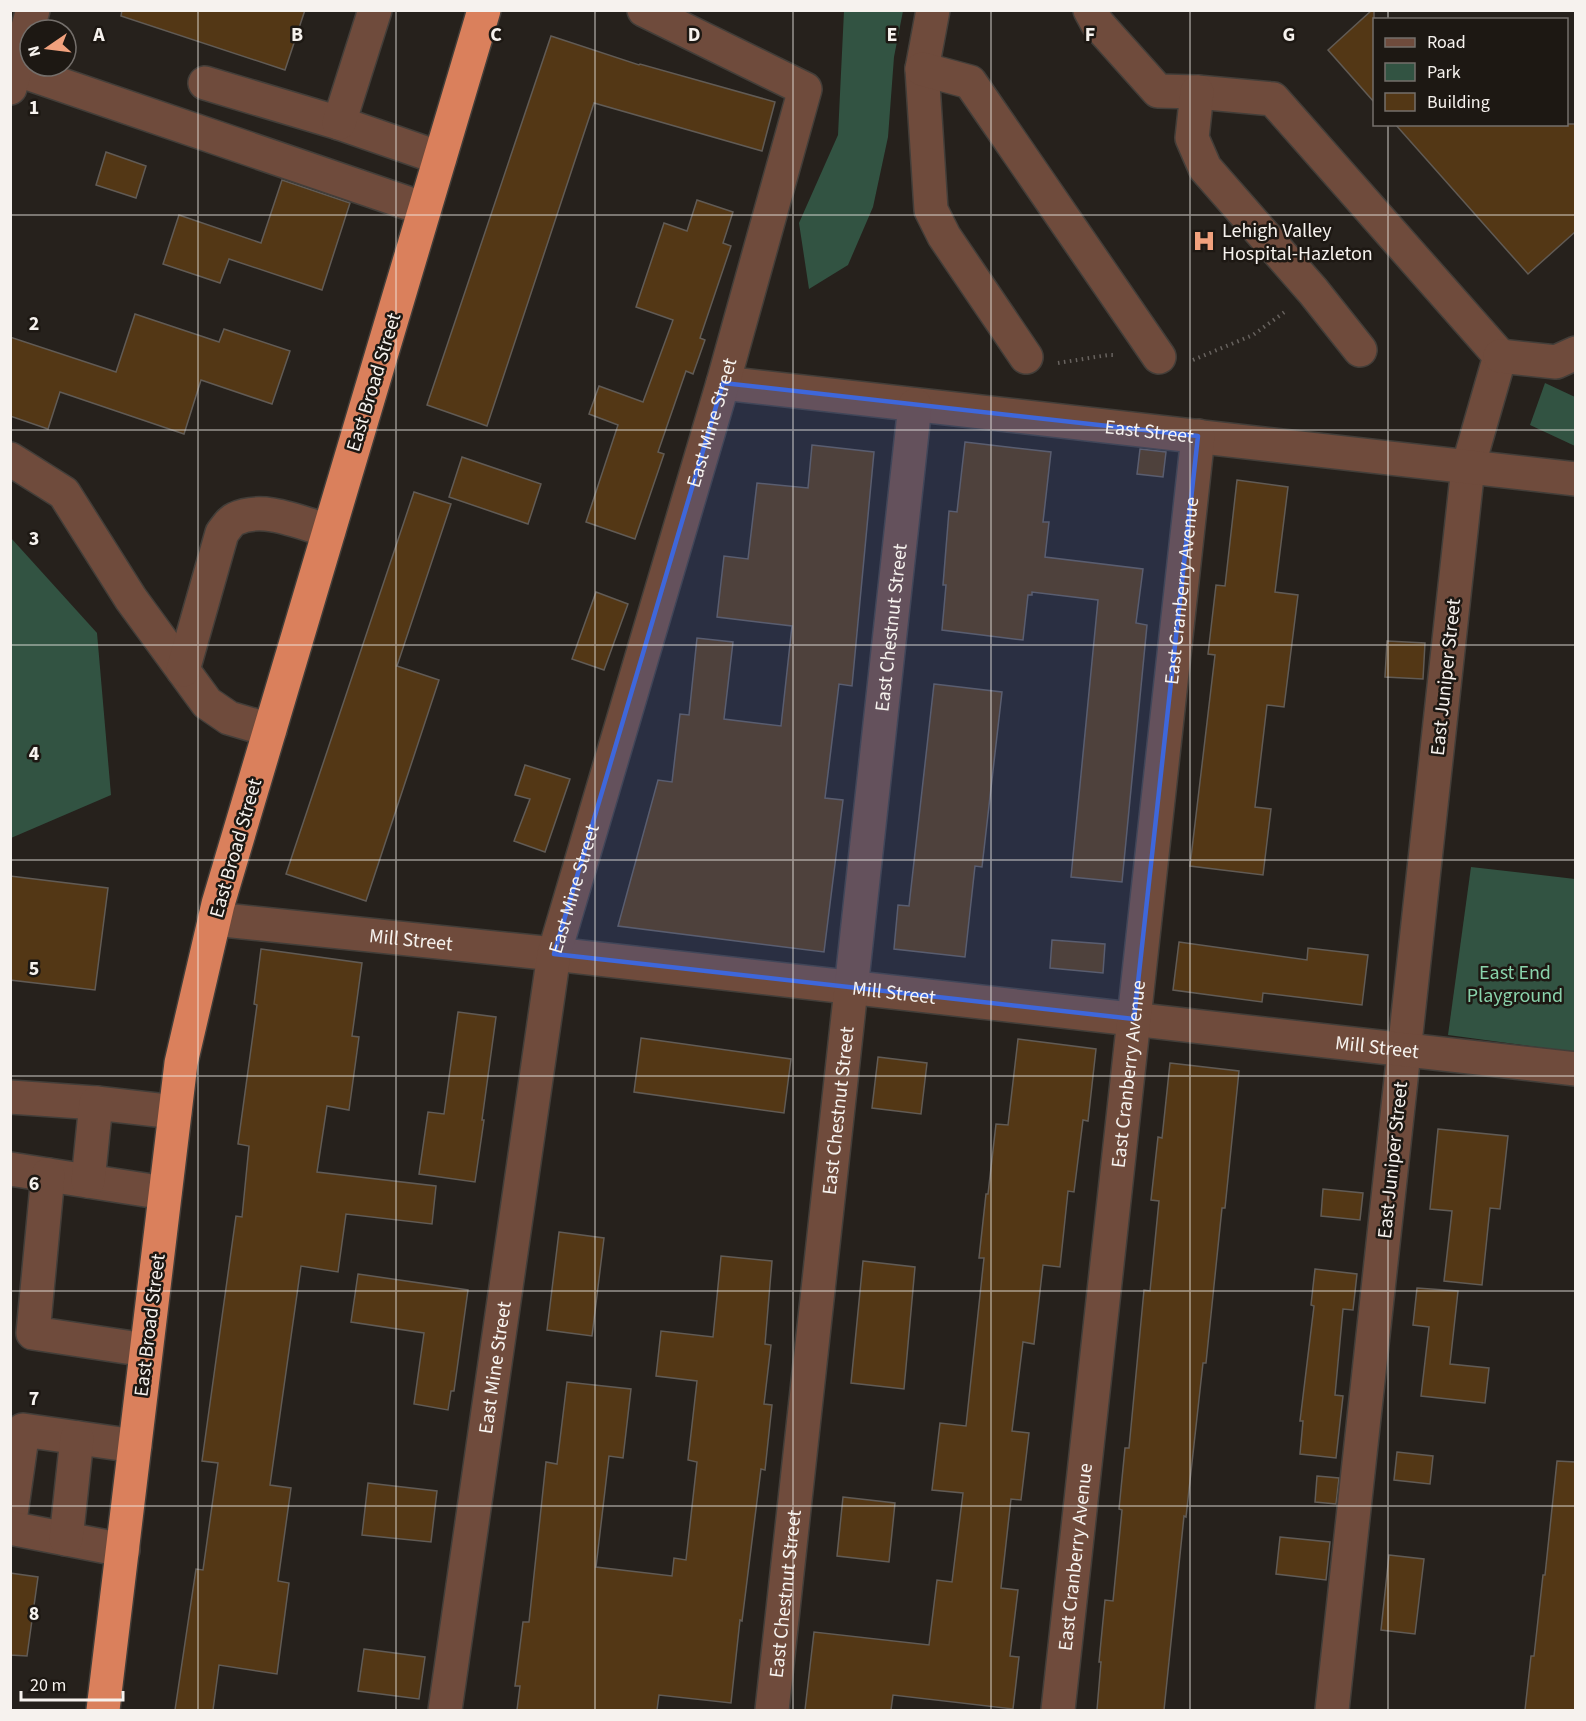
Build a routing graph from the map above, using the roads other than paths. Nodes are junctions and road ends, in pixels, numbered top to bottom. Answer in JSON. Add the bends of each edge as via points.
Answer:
{"nodes":[{"id":1,"x":33,"y":10,"type":"edge"},
{"id":2,"x":375,"y":10,"type":"edge"},
{"id":3,"x":484,"y":10,"type":"edge"},
{"id":4,"x":644,"y":10,"type":"edge"},
{"id":5,"x":933,"y":10,"type":"edge"},
{"id":6,"x":1090,"y":10,"type":"edge"},
{"id":7,"x":922,"y":69,"type":"junction"},
{"id":8,"x":13,"y":79,"type":"edge"},
{"id":9,"x":205,"y":83,"type":"dead end"},
{"id":10,"x":1197,"y":92,"type":"junction"},
{"id":11,"x":339,"y":123,"type":"junction"},
{"id":12,"x":440,"y":158,"type":"junction"},
{"id":13,"x":425,"y":209,"type":"junction"},
{"id":14,"x":1360,"y":350,"type":"dead end"},
{"id":15,"x":1575,"y":353,"type":"edge"},
{"id":16,"x":1500,"y":356,"type":"junction"},
{"id":17,"x":1026,"y":357,"type":"dead end"},
{"id":18,"x":1159,"y":357,"type":"dead end"},
{"id":19,"x":723,"y":383,"type":"junction"},
{"id":20,"x":915,"y":405,"type":"junction"},
{"id":21,"x":1198,"y":436,"type":"junction"},
{"id":22,"x":10,"y":459,"type":"edge"},
{"id":23,"x":1468,"y":467,"type":"junction"},
{"id":24,"x":1575,"y":479,"type":"edge"},
{"id":25,"x":329,"y":531,"type":"junction"},
{"id":26,"x":183,"y":670,"type":"junction"},
{"id":27,"x":270,"y":730,"type":"junction"},
{"id":28,"x":214,"y":919,"type":"junction"},
{"id":29,"x":554,"y":954,"type":"junction"},
{"id":30,"x":851,"y":988,"type":"junction"},
{"id":31,"x":1134,"y":1019,"type":"junction"},
{"id":32,"x":1404,"y":1050,"type":"junction"},
{"id":33,"x":1575,"y":1069,"type":"edge"},
{"id":34,"x":10,"y":1097,"type":"edge"},
{"id":35,"x":96,"y":1103,"type":"junction"},
{"id":36,"x":175,"y":1112,"type":"junction"},
{"id":37,"x":10,"y":1169,"type":"edge"},
{"id":38,"x":48,"y":1175,"type":"junction"},
{"id":39,"x":88,"y":1181,"type":"junction"},
{"id":40,"x":165,"y":1193,"type":"junction"},
{"id":41,"x":146,"y":1350,"type":"junction"},
{"id":42,"x":77,"y":1438,"type":"junction"},
{"id":43,"x":135,"y":1446,"type":"junction"},
{"id":44,"x":10,"y":1521,"type":"edge"},
{"id":45,"x":10,"y":1528,"type":"edge"},
{"id":46,"x":66,"y":1539,"type":"junction"},
{"id":47,"x":123,"y":1550,"type":"junction"},
{"id":48,"x":104,"y":1710,"type":"edge"},
{"id":49,"x":446,"y":1710,"type":"edge"},
{"id":50,"x":772,"y":1710,"type":"edge"},
{"id":51,"x":1058,"y":1710,"type":"edge"},
{"id":52,"x":1332,"y":1710,"type":"edge"}],
"edges":[{"from":1,"to":8,"type":"street"},
{"from":2,"to":11,"type":"street"},
{"from":3,"to":12,"type":"highway","name":"East Broad Street"},
{"from":4,"to":19,"type":"street","name":"East Mine Street","via":[[805,89]]},
{"from":5,"to":7,"type":"street"},
{"from":6,"to":10,"type":"street","via":[[1158,91]]},
{"from":7,"to":17,"type":"street","via":[[932,210],[944,236]]},
{"from":7,"to":18,"type":"street","via":[[970,82]]},
{"from":8,"to":13,"type":"street"},
{"from":9,"to":11,"type":"street"},
{"from":10,"to":14,"type":"street","via":[[1192,138],[1205,168]]},
{"from":10,"to":16,"type":"street","via":[[1273,99]]},
{"from":11,"to":12,"type":"street"},
{"from":12,"to":13,"type":"highway","name":"East Broad Street"},
{"from":13,"to":25,"type":"highway","name":"East Broad Street"},
{"from":15,"to":16,"type":"street","via":[[1556,362]]},
{"from":16,"to":23,"type":"street","name":"East Juniper Street"},
{"from":19,"to":20,"type":"street","name":"East Street"},
{"from":19,"to":29,"type":"street","name":"East Mine Street"},
{"from":20,"to":21,"type":"street","name":"East Street"},
{"from":20,"to":30,"type":"street","name":"East Chestnut Street"},
{"from":21,"to":23,"type":"street","name":"East Street"},
{"from":21,"to":31,"type":"street","name":"East Cranberry Avenue"},
{"from":22,"to":26,"type":"street","via":[[64,493],[131,599]]},
{"from":23,"to":24,"type":"street","name":"East Street"},
{"from":23,"to":32,"type":"street","name":"East Juniper Street"},
{"from":25,"to":26,"type":"street","via":[[269,514],[233,519],[222,533]]},
{"from":25,"to":27,"type":"highway","name":"East Broad Street"},
{"from":26,"to":27,"type":"street","via":[[207,703],[229,718]]},
{"from":27,"to":28,"type":"highway","name":"East Broad Street"},
{"from":28,"to":29,"type":"street","name":"Mill Street"},
{"from":28,"to":36,"type":"highway","name":"East Broad Street","via":[[181,1064]]},
{"from":29,"to":30,"type":"street","name":"Mill Street"},
{"from":29,"to":49,"type":"street","name":"East Mine Street"},
{"from":30,"to":31,"type":"street","name":"Mill Street"},
{"from":30,"to":50,"type":"street","name":"East Chestnut Street"},
{"from":31,"to":32,"type":"street","name":"Mill Street"},
{"from":31,"to":51,"type":"street","name":"East Cranberry Avenue"},
{"from":32,"to":33,"type":"street","name":"Mill Street"},
{"from":32,"to":52,"type":"street","name":"East Juniper Street"},
{"from":34,"to":35,"type":"street"},
{"from":35,"to":36,"type":"street"},
{"from":35,"to":39,"type":"street"},
{"from":36,"to":40,"type":"highway","name":"East Broad Street"},
{"from":37,"to":38,"type":"street"},
{"from":38,"to":39,"type":"street"},
{"from":38,"to":41,"type":"street","via":[[33,1333]]},
{"from":39,"to":40,"type":"street"},
{"from":40,"to":41,"type":"highway","name":"East Broad Street"},
{"from":41,"to":43,"type":"highway","name":"East Broad Street"},
{"from":42,"to":43,"type":"street"},
{"from":42,"to":44,"type":"street","via":[[22,1431]]},
{"from":42,"to":46,"type":"street"},
{"from":43,"to":47,"type":"highway","name":"East Broad Street"},
{"from":45,"to":46,"type":"street"},
{"from":46,"to":47,"type":"street"},
{"from":47,"to":48,"type":"highway","name":"East Broad Street"}]}
